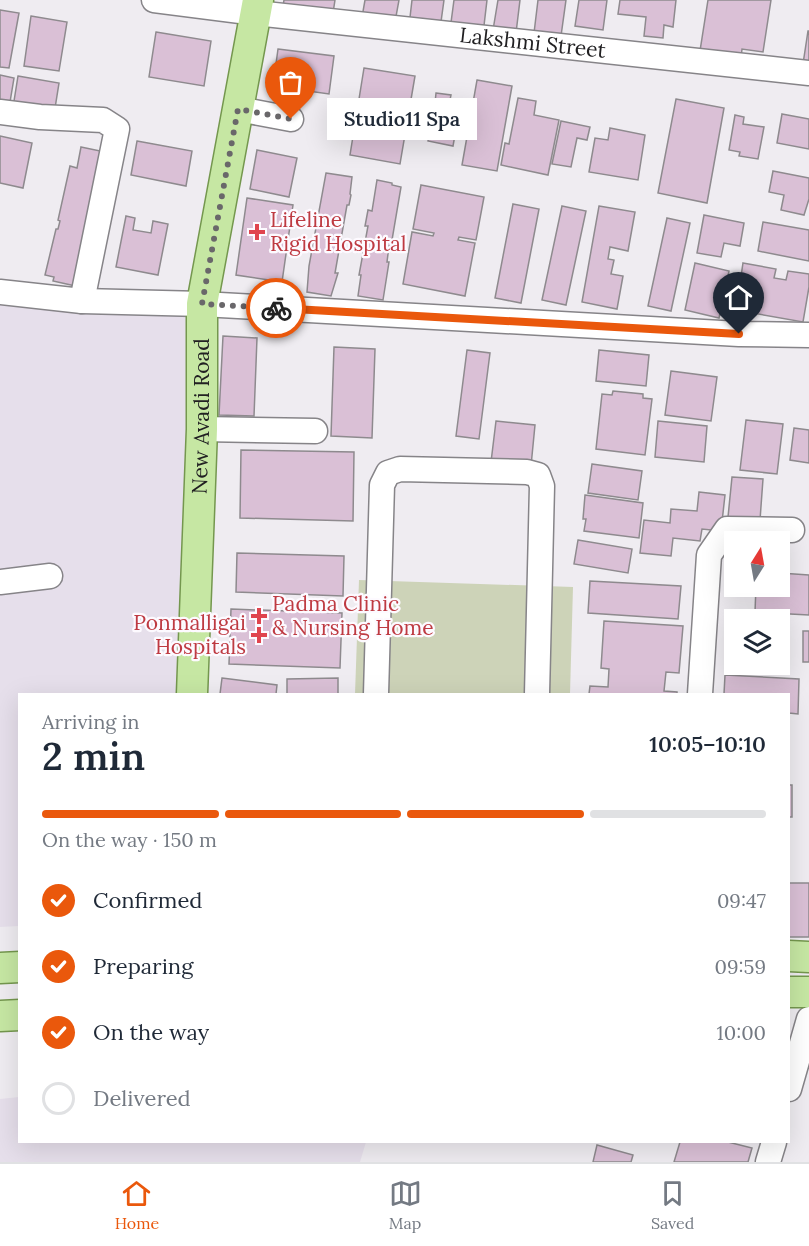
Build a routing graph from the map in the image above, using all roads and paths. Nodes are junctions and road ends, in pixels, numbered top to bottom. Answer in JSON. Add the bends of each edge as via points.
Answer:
{"nodes":[{"id":1,"x":154,"y":0,"type":"edge"},
{"id":2,"x":257,"y":7,"type":"edge"},
{"id":3,"x":809,"y":73,"type":"edge"},
{"id":4,"x":238,"y":109,"type":"junction"},
{"id":5,"x":0,"y":112,"type":"edge"},
{"id":6,"x":291,"y":119,"type":"dead end"},
{"id":7,"x":0,"y":292,"type":"edge"},
{"id":8,"x":82,"y":301,"type":"junction"},
{"id":9,"x":202,"y":304,"type":"junction"},
{"id":10,"x":809,"y":334,"type":"edge"},
{"id":11,"x":202,"y":429,"type":"junction"},
{"id":12,"x":315,"y":431,"type":"dead end"},
{"id":13,"x":792,"y":530,"type":"dead end"},
{"id":14,"x":50,"y":576,"type":"dead end"},
{"id":15,"x":0,"y":582,"type":"edge"},
{"id":16,"x":192,"y":693,"type":"edge"},
{"id":17,"x":376,"y":693,"type":"edge"},
{"id":18,"x":537,"y":693,"type":"edge"},
{"id":19,"x":700,"y":693,"type":"edge"},
{"id":20,"x":790,"y":957,"type":"edge"},
{"id":21,"x":809,"y":957,"type":"edge"},
{"id":22,"x":18,"y":967,"type":"edge"},
{"id":23,"x":0,"y":968,"type":"edge"},
{"id":24,"x":790,"y":992,"type":"edge"},
{"id":25,"x":809,"y":992,"type":"edge"},
{"id":26,"x":18,"y":1015,"type":"edge"},
{"id":27,"x":0,"y":1016,"type":"edge"},
{"id":28,"x":809,"y":1019,"type":"edge"},
{"id":29,"x":790,"y":1086,"type":"edge"},
{"id":30,"x":774,"y":1143,"type":"edge"},
{"id":31,"x":768,"y":1162,"type":"edge"}],
"edges":[{"from":1,"to":2,"type":"street","name":"Lakshmi Street"},
{"from":2,"to":3,"type":"street","name":"Lakshmi Street"},
{"from":2,"to":4,"type":"main road","name":"New Avadi Road"},
{"from":4,"to":6,"type":"street"},
{"from":4,"to":9,"type":"main road","name":"New Avadi Road"},
{"from":5,"to":8,"type":"street","via":[[103,120],[117,129]]},
{"from":7,"to":8,"type":"street"},
{"from":8,"to":9,"type":"street"},
{"from":9,"to":10,"type":"street","via":[[739,334]]},
{"from":9,"to":11,"type":"main road","name":"New Avadi Road"},
{"from":11,"to":12,"type":"street"},
{"from":11,"to":16,"type":"main road","name":"New Avadi Road"},
{"from":13,"to":19,"type":"street","via":[[727,529],[709,555]]},
{"from":14,"to":15,"type":"street"},
{"from":17,"to":18,"type":"street","via":[[382,485],[388,473],[400,469],[538,475],[542,486]]},
{"from":20,"to":21,"type":"main road"},
{"from":22,"to":23,"type":"main road"},
{"from":24,"to":25,"type":"main road"},
{"from":26,"to":27,"type":"main road"},
{"from":28,"to":29,"type":"street"},
{"from":30,"to":31,"type":"street"}]}
